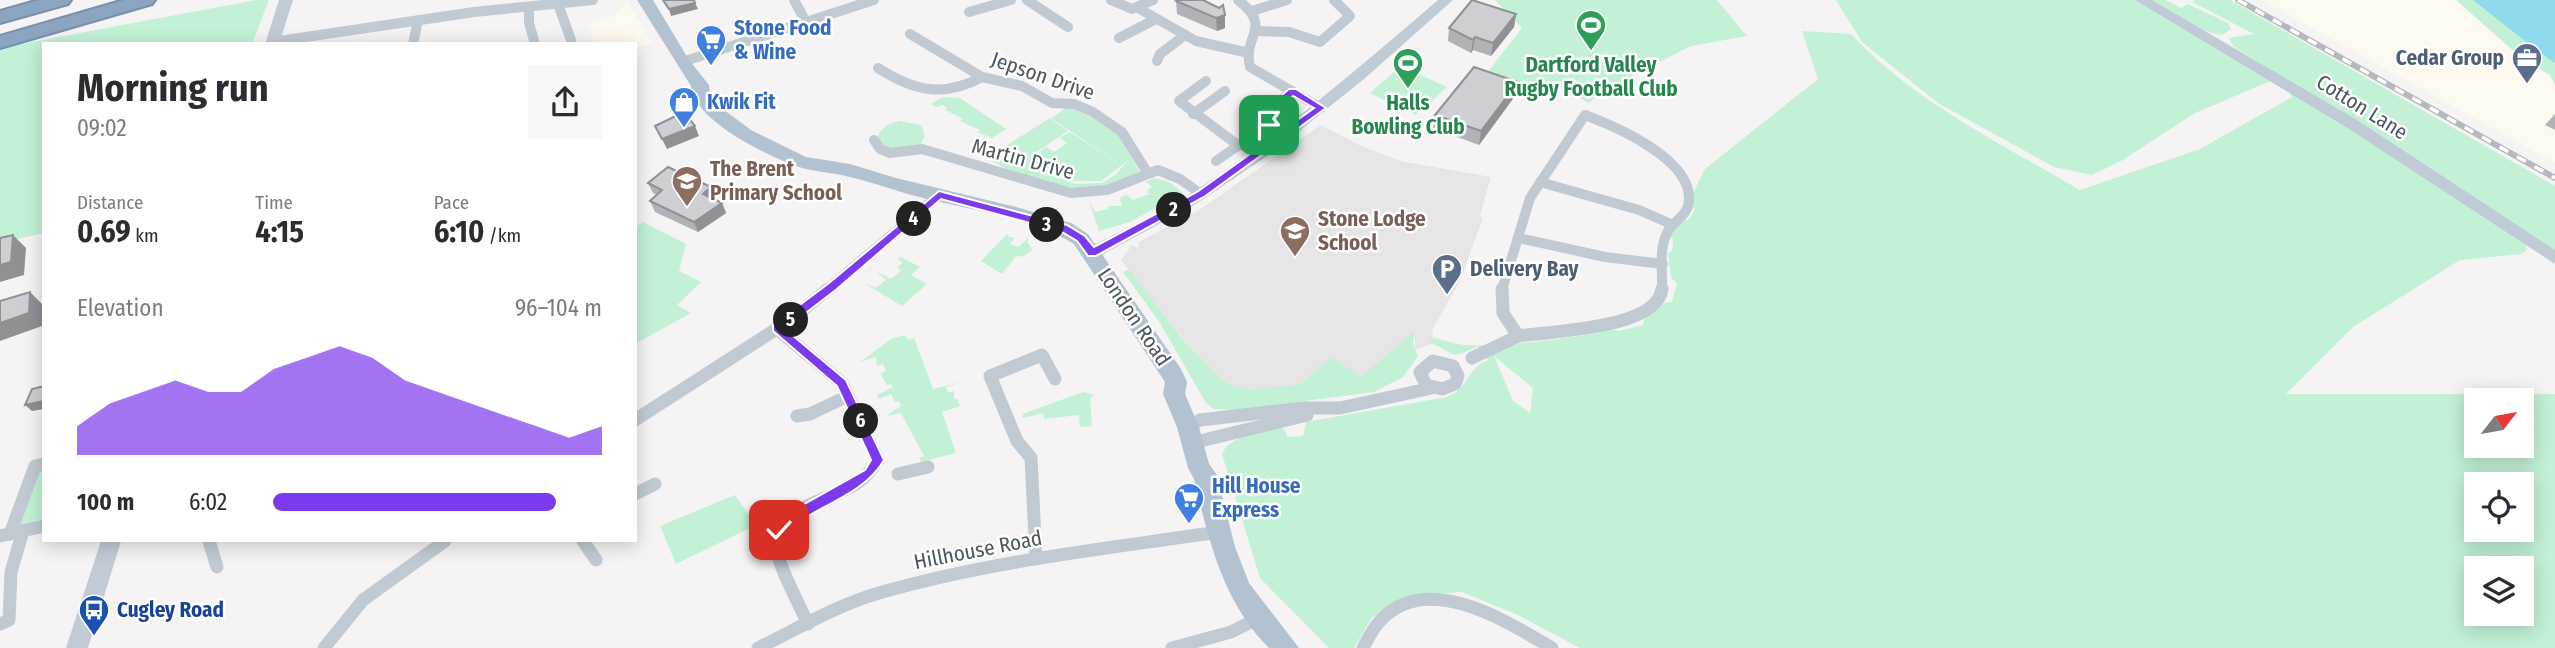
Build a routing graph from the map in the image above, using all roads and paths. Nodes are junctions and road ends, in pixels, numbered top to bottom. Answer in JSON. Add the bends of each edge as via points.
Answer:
{"nodes":[{"id":1,"x":19,"y":0,"type":"edge"},
{"id":2,"x":61,"y":0,"type":"edge"},
{"id":3,"x":103,"y":0,"type":"edge"},
{"id":4,"x":145,"y":0,"type":"edge"},
{"id":5,"x":286,"y":0,"type":"edge"},
{"id":6,"x":472,"y":0,"type":"edge"},
{"id":7,"x":593,"y":0,"type":"edge"},
{"id":8,"x":645,"y":0,"type":"edge"},
{"id":9,"x":793,"y":0,"type":"edge"},
{"id":10,"x":874,"y":0,"type":"edge"},
{"id":11,"x":1011,"y":0,"type":"edge"},
{"id":12,"x":1027,"y":0,"type":"edge"},
{"id":13,"x":1111,"y":0,"type":"edge"},
{"id":14,"x":1153,"y":0,"type":"edge"},
{"id":15,"x":1238,"y":0,"type":"edge"},
{"id":16,"x":1287,"y":0,"type":"edge"},
{"id":17,"x":1334,"y":0,"type":"edge"},
{"id":18,"x":1446,"y":0,"type":"edge"},
{"id":19,"x":2142,"y":0,"type":"edge"},
{"id":20,"x":0,"y":4,"type":"edge"},
{"id":21,"x":558,"y":4,"type":"junction"},
{"id":22,"x":529,"y":7,"type":"junction"},
{"id":23,"x":1138,"y":8,"type":"junction"},
{"id":24,"x":1252,"y":11,"type":"junction"},
{"id":25,"x":474,"y":12,"type":"junction"},
{"id":26,"x":969,"y":12,"type":"dead end"},
{"id":27,"x":0,"y":17,"type":"edge"},
{"id":28,"x":1156,"y":19,"type":"junction"},
{"id":29,"x":418,"y":20,"type":"junction"},
{"id":30,"x":806,"y":22,"type":"junction"},
{"id":31,"x":1068,"y":27,"type":"dead end"},
{"id":32,"x":0,"y":29,"type":"edge"},
{"id":33,"x":1258,"y":31,"type":"junction"},
{"id":34,"x":910,"y":34,"type":"dead end"},
{"id":35,"x":1185,"y":36,"type":"junction"},
{"id":36,"x":1119,"y":38,"type":"dead end"},
{"id":37,"x":571,"y":40,"type":"dead end"},
{"id":38,"x":0,"y":41,"type":"edge"},
{"id":39,"x":272,"y":42,"type":"edge"},
{"id":40,"x":278,"y":42,"type":"edge"},
{"id":41,"x":413,"y":42,"type":"edge"},
{"id":42,"x":534,"y":42,"type":"edge"},
{"id":43,"x":1249,"y":54,"type":"junction"},
{"id":44,"x":1157,"y":61,"type":"dead end"},
{"id":45,"x":682,"y":62,"type":"junction"},
{"id":46,"x":878,"y":68,"type":"dead end"},
{"id":47,"x":982,"y":77,"type":"junction"},
{"id":48,"x":1206,"y":81,"type":"dead end"},
{"id":49,"x":1225,"y":91,"type":"dead end"},
{"id":50,"x":1292,"y":92,"type":"junction"},
{"id":51,"x":1321,"y":108,"type":"junction"},
{"id":52,"x":1194,"y":114,"type":"junction"},
{"id":53,"x":874,"y":140,"type":"dead end"},
{"id":54,"x":1238,"y":146,"type":"junction"},
{"id":55,"x":1216,"y":161,"type":"dead end"},
{"id":56,"x":1147,"y":172,"type":"junction"},
{"id":57,"x":1540,"y":182,"type":"junction"},
{"id":58,"x":1201,"y":194,"type":"junction"},
{"id":59,"x":939,"y":195,"type":"junction"},
{"id":60,"x":1671,"y":224,"type":"junction"},
{"id":61,"x":1518,"y":238,"type":"junction"},
{"id":62,"x":1092,"y":253,"type":"junction"},
{"id":63,"x":2555,"y":258,"type":"edge"},
{"id":64,"x":1662,"y":264,"type":"junction"},
{"id":65,"x":1657,"y":304,"type":"joint"},
{"id":66,"x":778,"y":328,"type":"junction"},
{"id":67,"x":1518,"y":336,"type":"junction"},
{"id":68,"x":1472,"y":358,"type":"dead end"},
{"id":69,"x":1420,"y":376,"type":"junction"},
{"id":70,"x":1055,"y":379,"type":"dead end"},
{"id":71,"x":1432,"y":388,"type":"junction"},
{"id":72,"x":1403,"y":393,"type":"junction"},
{"id":73,"x":848,"y":396,"type":"junction"},
{"id":74,"x":1317,"y":410,"type":"junction"},
{"id":75,"x":797,"y":415,"type":"dead end"},
{"id":76,"x":637,"y":419,"type":"edge"},
{"id":77,"x":1196,"y":432,"type":"junction"},
{"id":78,"x":42,"y":464,"type":"edge"},
{"id":79,"x":928,"y":467,"type":"dead end"},
{"id":80,"x":898,"y":474,"type":"dead end"},
{"id":81,"x":655,"y":484,"type":"dead end"},
{"id":82,"x":637,"y":493,"type":"edge"},
{"id":83,"x":42,"y":526,"type":"edge"},
{"id":84,"x":1218,"y":532,"type":"junction"},
{"id":85,"x":11,"y":533,"type":"edge"},
{"id":86,"x":111,"y":542,"type":"edge"},
{"id":87,"x":209,"y":542,"type":"edge"},
{"id":88,"x":444,"y":542,"type":"edge"},
{"id":89,"x":584,"y":542,"type":"edge"},
{"id":90,"x":1037,"y":559,"type":"junction"},
{"id":91,"x":596,"y":560,"type":"dead end"},
{"id":92,"x":217,"y":567,"type":"dead end"},
{"id":93,"x":1256,"y":619,"type":"junction"},
{"id":94,"x":0,"y":624,"type":"edge"},
{"id":95,"x":808,"y":624,"type":"junction"},
{"id":96,"x":1213,"y":643,"type":"edge"},
{"id":97,"x":77,"y":648,"type":"edge"},
{"id":98,"x":324,"y":648,"type":"edge"},
{"id":99,"x":758,"y":648,"type":"edge"},
{"id":100,"x":1172,"y":648,"type":"edge"},
{"id":101,"x":1286,"y":648,"type":"edge"},
{"id":102,"x":1363,"y":648,"type":"edge"},
{"id":103,"x":1552,"y":648,"type":"edge"}],
"edges":[{"from":1,"to":20,"type":"highway"},
{"from":2,"to":27,"type":"highway"},
{"from":3,"to":32,"type":"highway"},
{"from":4,"to":38,"type":"highway"},
{"from":5,"to":39,"type":"main road"},
{"from":6,"to":25,"type":"street"},
{"from":7,"to":21,"type":"street"},
{"from":8,"to":45,"type":"main road"},
{"from":9,"to":30,"type":"street"},
{"from":10,"to":30,"type":"street"},
{"from":11,"to":26,"type":"street"},
{"from":12,"to":31,"type":"street"},
{"from":13,"to":23,"type":"street","via":[[1129,9]]},
{"from":14,"to":23,"type":"street"},
{"from":15,"to":24,"type":"street"},
{"from":16,"to":24,"type":"street"},
{"from":17,"to":33,"type":"street","via":[[1350,16],[1320,42],[1292,33]]},
{"from":18,"to":51,"type":"main road"},
{"from":19,"to":63,"type":"main road","name":"Cotton Lane","via":[[2402,156]]},
{"from":21,"to":22,"type":"street"},
{"from":21,"to":37,"type":"street"},
{"from":22,"to":25,"type":"street"},
{"from":22,"to":42,"type":"street"},
{"from":23,"to":28,"type":"street"},
{"from":24,"to":33,"type":"street"},
{"from":25,"to":29,"type":"street"},
{"from":28,"to":35,"type":"street"},
{"from":28,"to":36,"type":"street"},
{"from":29,"to":40,"type":"street"},
{"from":29,"to":41,"type":"street"},
{"from":30,"to":45,"type":"street"},
{"from":33,"to":43,"type":"street"},
{"from":34,"to":47,"type":"street","name":"Jepson Drive"},
{"from":35,"to":43,"type":"street"},
{"from":35,"to":44,"type":"street"},
{"from":43,"to":50,"type":"street","via":[[1251,68]]},
{"from":45,"to":59,"type":"main road","name":"London Road","via":[[680,72],[694,92],[744,134],[837,176]]},
{"from":46,"to":47,"type":"street","via":[[905,87],[949,92]]},
{"from":47,"to":56,"type":"street","name":"Jepson Drive","via":[[1022,86],[1052,103],[1084,107],[1122,132]]},
{"from":48,"to":52,"type":"street","via":[[1179,101]]},
{"from":49,"to":52,"type":"street"},
{"from":50,"to":51,"type":"street"},
{"from":50,"to":54,"type":"street","via":[[1275,105],[1270,124]]},
{"from":51,"to":58,"type":"main road"},
{"from":52,"to":54,"type":"street"},
{"from":53,"to":56,"type":"street","name":"Martin Drive","via":[[890,153],[922,149],[1071,193],[1111,189]]},
{"from":54,"to":55,"type":"street"},
{"from":56,"to":58,"type":"street","via":[[1166,172]]},
{"from":57,"to":60,"type":"street","via":[[1633,206]]},
{"from":57,"to":60,"type":"street","via":[[1581,114],[1634,136],[1681,176],[1688,202]]},
{"from":57,"to":61,"type":"street"},
{"from":58,"to":62,"type":"main road"},
{"from":59,"to":62,"type":"main road","name":"London Road","via":[[1049,226],[1053,236]]},
{"from":59,"to":66,"type":"street"},
{"from":60,"to":64,"type":"street"},
{"from":61,"to":64,"type":"street"},
{"from":61,"to":67,"type":"street","via":[[1500,299]]},
{"from":62,"to":77,"type":"main road","name":"London Road","via":[[1175,382],[1174,394]]},
{"from":64,"to":65,"type":"street","via":[[1666,287]]},
{"from":65,"to":67,"type":"street","via":[[1625,321]]},
{"from":66,"to":73,"type":"street","via":[[834,374]]},
{"from":66,"to":76,"type":"street"},
{"from":67,"to":68,"type":"street"},
{"from":69,"to":71,"type":"street"},
{"from":69,"to":71,"type":"street","via":[[1424,365],[1433,361],[1455,369],[1457,380],[1451,387]]},
{"from":69,"to":72,"type":"street"},
{"from":70,"to":90,"type":"street","via":[[1042,355],[990,376],[1017,441],[1031,458]]},
{"from":71,"to":72,"type":"street"},
{"from":72,"to":74,"type":"street"},
{"from":73,"to":75,"type":"street","via":[[810,414]]},
{"from":73,"to":95,"type":"street","via":[[876,452],[876,467],[785,522],[775,539]]},
{"from":74,"to":77,"type":"street","via":[[1306,416]]},
{"from":74,"to":77,"type":"street","via":[[1303,408]]},
{"from":77,"to":84,"type":"main road","name":"London Road","via":[[1199,468],[1205,475]]},
{"from":78,"to":85,"type":"street","via":[[35,466]]},
{"from":79,"to":80,"type":"street"},
{"from":81,"to":82,"type":"street"},
{"from":83,"to":85,"type":"street"},
{"from":84,"to":90,"type":"street","name":"Hillhouse Road"},
{"from":84,"to":93,"type":"main road","name":"London Road","via":[[1230,572]]},
{"from":85,"to":94,"type":"street","via":[[9,620]]},
{"from":86,"to":97,"type":"main road"},
{"from":87,"to":92,"type":"street"},
{"from":88,"to":98,"type":"street","via":[[368,593]]},
{"from":89,"to":91,"type":"street"},
{"from":90,"to":95,"type":"street","name":"Hillhouse Road","via":[[878,593]]},
{"from":93,"to":96,"type":"street"},
{"from":93,"to":101,"type":"main road","name":"London Road"},
{"from":95,"to":99,"type":"street","name":"Hillhouse Road"},
{"from":96,"to":100,"type":"street"},
{"from":102,"to":103,"type":"street","via":[[1387,615],[1415,601],[1438,599],[1481,609]]}]}
